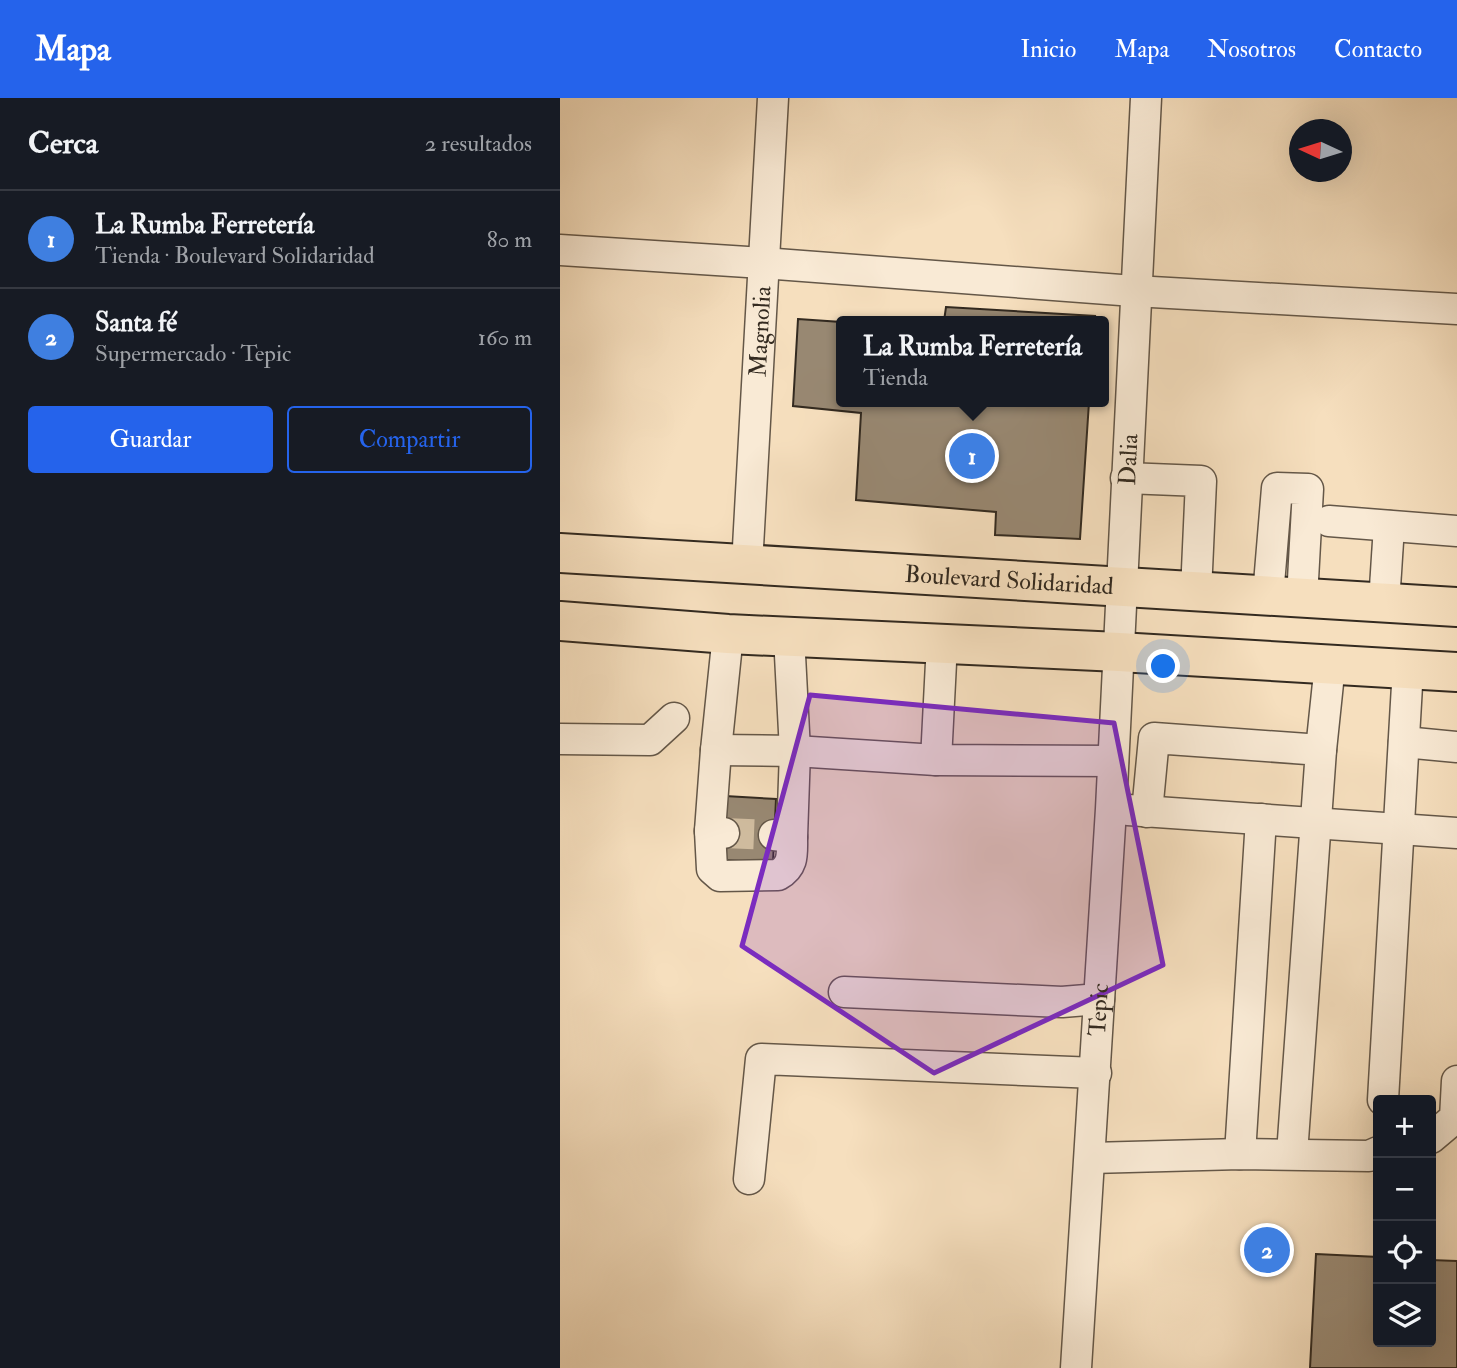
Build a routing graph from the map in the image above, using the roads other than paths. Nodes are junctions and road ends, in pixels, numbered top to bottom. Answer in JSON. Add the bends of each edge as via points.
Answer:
{"nodes":[{"id":1,"x":773,"y":98,"type":"edge"},
{"id":2,"x":1146,"y":98,"type":"edge"},
{"id":3,"x":560,"y":250,"type":"edge"},
{"id":4,"x":762,"y":263,"type":"junction"},
{"id":5,"x":1135,"y":291,"type":"junction"},
{"id":6,"x":1457,"y":309,"type":"edge"},
{"id":7,"x":1126,"y":478,"type":"junction"},
{"id":8,"x":1329,"y":521,"type":"dead end"},
{"id":9,"x":1388,"y":526,"type":"junction"},
{"id":10,"x":1457,"y":531,"type":"edge"},
{"id":11,"x":560,"y":553,"type":"edge"},
{"id":12,"x":747,"y":565,"type":"junction"},
{"id":13,"x":1122,"y":588,"type":"junction"},
{"id":14,"x":1196,"y":592,"type":"junction"},
{"id":15,"x":1384,"y":603,"type":"junction"},
{"id":16,"x":1457,"y":607,"type":"edge"},
{"id":17,"x":560,"y":621,"type":"edge"},
{"id":18,"x":728,"y":634,"type":"junction"},
{"id":19,"x":789,"y":636,"type":"junction"},
{"id":20,"x":942,"y":643,"type":"junction"},
{"id":21,"x":1119,"y":652,"type":"junction"},
{"id":22,"x":1330,"y":664,"type":"junction"},
{"id":23,"x":1408,"y":668,"type":"junction"},
{"id":24,"x":1457,"y":672,"type":"edge"},
{"id":25,"x":674,"y":718,"type":"dead end"},
{"id":26,"x":560,"y":739,"type":"edge"},
{"id":27,"x":1404,"y":742,"type":"junction"},
{"id":28,"x":1457,"y":747,"type":"edge"},
{"id":29,"x":716,"y":750,"type":"junction"},
{"id":30,"x":1321,"y":750,"type":"junction"},
{"id":31,"x":795,"y":751,"type":"junction"},
{"id":32,"x":936,"y":760,"type":"junction"},
{"id":33,"x":1113,"y":761,"type":"junction"},
{"id":34,"x":1111,"y":809,"type":"junction"},
{"id":35,"x":1147,"y":812,"type":"junction"},
{"id":36,"x":1261,"y":819,"type":"junction"},
{"id":37,"x":1316,"y":824,"type":"junction"},
{"id":38,"x":1400,"y":828,"type":"junction"},
{"id":39,"x":1457,"y":833,"type":"edge"},
{"id":40,"x":844,"y":992,"type":"dead end"},
{"id":41,"x":1100,"y":999,"type":"junction"},
{"id":42,"x":1096,"y":1073,"type":"junction"},
{"id":43,"x":1457,"y":1081,"type":"edge"},
{"id":44,"x":1383,"y":1095,"type":"edge"},
{"id":45,"x":1436,"y":1134,"type":"edge"},
{"id":46,"x":1240,"y":1154,"type":"junction"},
{"id":47,"x":1292,"y":1154,"type":"junction"},
{"id":48,"x":1373,"y":1154,"type":"edge"},
{"id":49,"x":1091,"y":1158,"type":"junction"},
{"id":50,"x":748,"y":1179,"type":"dead end"},
{"id":51,"x":1076,"y":1368,"type":"edge"}],
"edges":[{"from":1,"to":4,"type":"street","name":"Magnolia"},
{"from":2,"to":5,"type":"street","name":"Dalia"},
{"from":3,"to":4,"type":"street"},
{"from":4,"to":5,"type":"street"},
{"from":4,"to":12,"type":"street","name":"Magnolia"},
{"from":5,"to":6,"type":"street"},
{"from":5,"to":7,"type":"street","name":"Dalia"},
{"from":7,"to":13,"type":"street","name":"Dalia"},
{"from":7,"to":14,"type":"street","via":[[1201,481]]},
{"from":8,"to":9,"type":"street"},
{"from":9,"to":10,"type":"street"},
{"from":9,"to":15,"type":"street"},
{"from":11,"to":12,"type":"main road","name":"Boulevard Solidaridad"},
{"from":12,"to":13,"type":"main road","name":"Boulevard Solidaridad"},
{"from":13,"to":14,"type":"main road","name":"Boulevard Solidaridad"},
{"from":13,"to":21,"type":"street","name":"Dalia"},
{"from":14,"to":15,"type":"main road","name":"Boulevard Solidaridad"},
{"from":15,"to":16,"type":"main road","name":"Boulevard Solidaridad"},
{"from":17,"to":18,"type":"main road"},
{"from":18,"to":19,"type":"main road"},
{"from":18,"to":29,"type":"street"},
{"from":19,"to":20,"type":"main road"},
{"from":19,"to":31,"type":"street"},
{"from":20,"to":21,"type":"main road"},
{"from":20,"to":32,"type":"street"},
{"from":21,"to":22,"type":"main road"},
{"from":21,"to":33,"type":"street","name":"Tepic"},
{"from":22,"to":23,"type":"main road"},
{"from":22,"to":30,"type":"street"},
{"from":23,"to":24,"type":"main road"},
{"from":23,"to":27,"type":"street"},
{"from":25,"to":26,"type":"street","via":[[650,740]]},
{"from":27,"to":28,"type":"street"},
{"from":27,"to":38,"type":"street"},
{"from":29,"to":31,"type":"street"},
{"from":29,"to":31,"type":"street","via":[[717,832],[712,869],[720,876],[779,875],[787,870],[791,862],[783,836]]},
{"from":30,"to":35,"type":"street","via":[[1154,738]]},
{"from":30,"to":37,"type":"street"},
{"from":31,"to":32,"type":"street"},
{"from":32,"to":33,"type":"street"},
{"from":33,"to":34,"type":"street","name":"Tepic"},
{"from":34,"to":35,"type":"street"},
{"from":34,"to":41,"type":"street","name":"Tepic"},
{"from":35,"to":36,"type":"street"},
{"from":36,"to":37,"type":"street"},
{"from":36,"to":46,"type":"street"},
{"from":37,"to":38,"type":"street"},
{"from":37,"to":47,"type":"street"},
{"from":38,"to":39,"type":"street"},
{"from":38,"to":44,"type":"street"},
{"from":40,"to":41,"type":"street","via":[[1062,1002]]},
{"from":41,"to":42,"type":"street","name":"Tepic"},
{"from":42,"to":49,"type":"street","name":"Tepic"},
{"from":42,"to":50,"type":"street","via":[[761,1059]]},
{"from":43,"to":45,"type":"street","via":[[1455,1118]]},
{"from":46,"to":47,"type":"street"},
{"from":46,"to":49,"type":"street"},
{"from":47,"to":48,"type":"street"},
{"from":49,"to":51,"type":"street","name":"Tepic"}]}
